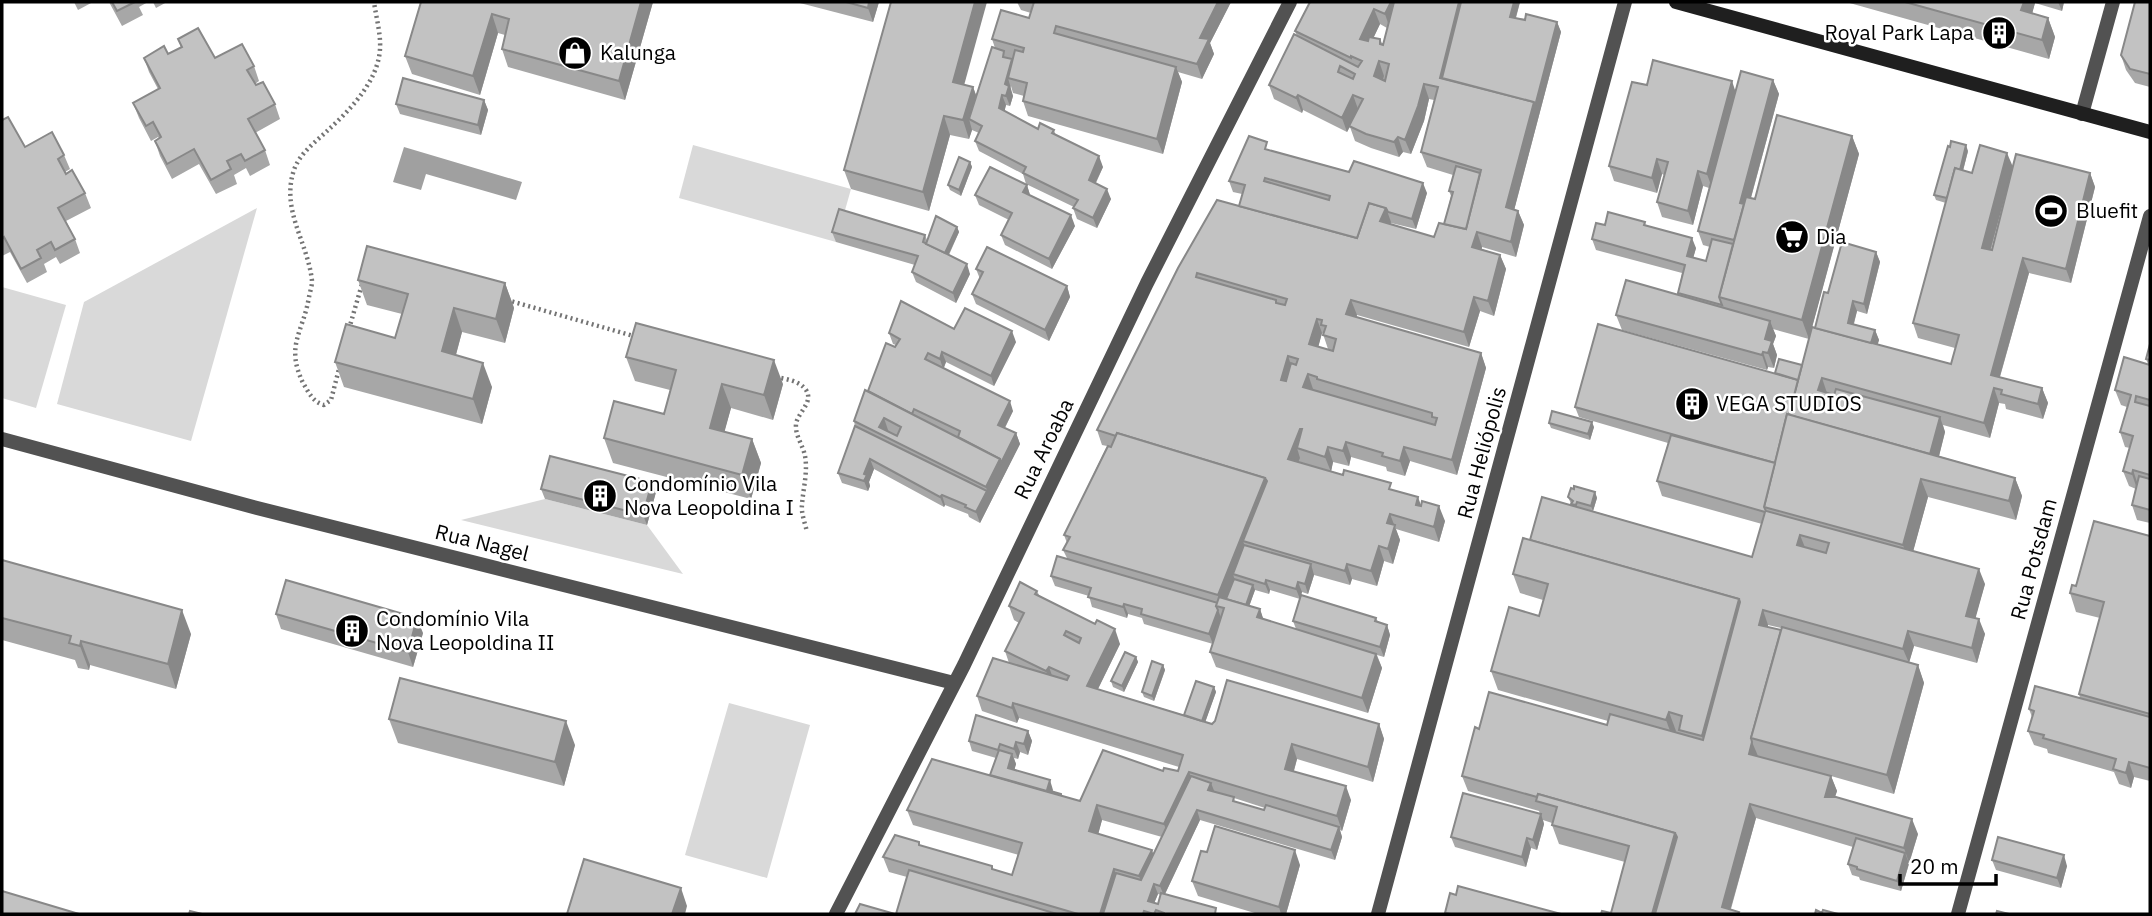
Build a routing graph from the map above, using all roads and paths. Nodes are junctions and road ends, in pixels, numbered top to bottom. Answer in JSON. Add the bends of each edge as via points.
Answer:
{"nodes":[{"id":1,"x":374,"y":2,"type":"edge"},
{"id":2,"x":1290,"y":2,"type":"edge"},
{"id":3,"x":1625,"y":2,"type":"edge"},
{"id":4,"x":1676,"y":2,"type":"edge"},
{"id":5,"x":2113,"y":2,"type":"edge"},
{"id":6,"x":2082,"y":114,"type":"junction"},
{"id":7,"x":2150,"y":132,"type":"edge"},
{"id":8,"x":2150,"y":216,"type":"edge"},
{"id":9,"x":363,"y":279,"type":"edge"},
{"id":10,"x":495,"y":296,"type":"edge"},
{"id":11,"x":349,"y":333,"type":"edge"},
{"id":12,"x":640,"y":338,"type":"edge"},
{"id":13,"x":341,"y":360,"type":"edge"},
{"id":14,"x":772,"y":375,"type":"edge"},
{"id":15,"x":2,"y":439,"type":"edge"},
{"id":16,"x":807,"y":531,"type":"dead end"},
{"id":17,"x":954,"y":683,"type":"junction"},
{"id":18,"x":836,"y":914,"type":"edge"},
{"id":19,"x":1378,"y":914,"type":"edge"},
{"id":20,"x":1958,"y":914,"type":"edge"}],
"edges":[{"from":1,"to":13,"type":"path","via":[[380,49],[374,70],[347,113],[305,150],[293,172],[290,198],[312,283],[295,339],[295,366],[316,402],[324,405],[331,400]]},
{"from":2,"to":17,"type":"street","name":"Rua Aroaba","via":[[1147,283]]},
{"from":3,"to":19,"type":"street","name":"Rua Heliópolis"},
{"from":4,"to":6,"type":"main road"},
{"from":5,"to":6,"type":"street"},
{"from":6,"to":7,"type":"main road"},
{"from":8,"to":20,"type":"street","name":"Rua Potsdam"},
{"from":9,"to":11,"type":"path"},
{"from":10,"to":12,"type":"path"},
{"from":14,"to":16,"type":"path","via":[[798,383],[808,397],[796,431],[805,456],[801,508]]},
{"from":15,"to":17,"type":"street","name":"Rua Nagel","via":[[283,515]]},
{"from":17,"to":18,"type":"street","name":"Rua Aroaba"}]}
